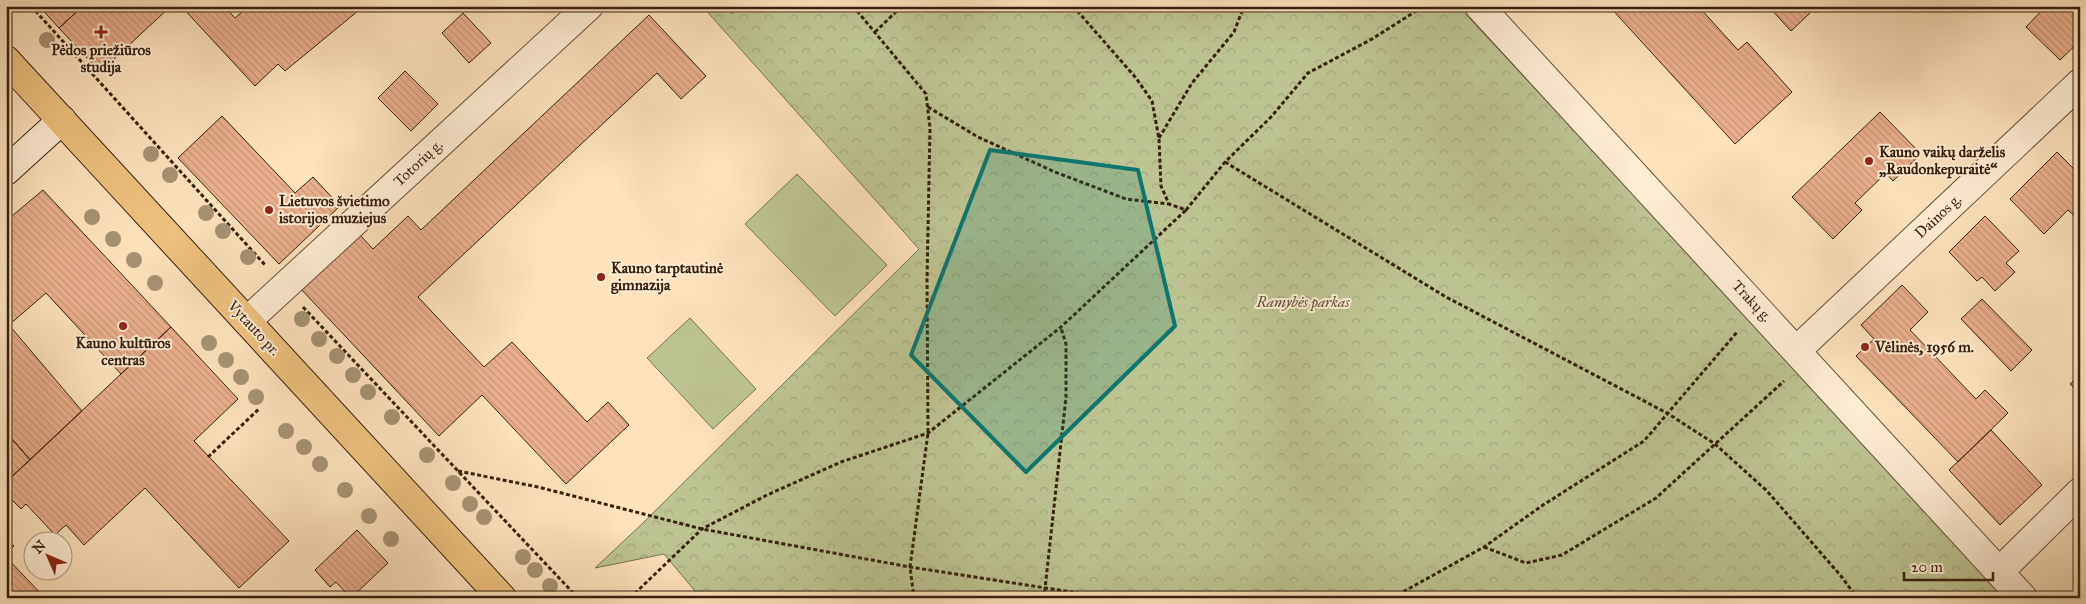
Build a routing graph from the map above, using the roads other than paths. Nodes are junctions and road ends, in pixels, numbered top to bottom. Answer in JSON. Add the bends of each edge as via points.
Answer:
{"nodes":[{"id":1,"x":589,"y":6,"type":"edge"},
{"id":2,"x":1480,"y":6,"type":"edge"},
{"id":3,"x":6,"y":60,"type":"edge"},
{"id":4,"x":2080,"y":82,"type":"edge"},
{"id":5,"x":62,"y":120,"type":"junction"},
{"id":6,"x":6,"y":171,"type":"edge"},
{"id":7,"x":247,"y":321,"type":"junction"},
{"id":8,"x":1802,"y":355,"type":"junction"},
{"id":9,"x":2080,"y":492,"type":"edge"},
{"id":10,"x":1998,"y":572,"type":"junction"},
{"id":11,"x":502,"y":598,"type":"edge"},
{"id":12,"x":2023,"y":598,"type":"edge"}],
"edges":[{"from":1,"to":7,"type":"street","name":"Totorių g."},
{"from":2,"to":8,"type":"street","name":"Trakų g."},
{"from":3,"to":5,"type":"main road","name":"Vytauto pr."},
{"from":4,"to":8,"type":"street","name":"Dainos g."},
{"from":5,"to":6,"type":"street"},
{"from":5,"to":7,"type":"main road","name":"Vytauto pr."},
{"from":7,"to":11,"type":"main road","name":"Vytauto pr."},
{"from":8,"to":10,"type":"street","name":"Trakų g."},
{"from":9,"to":10,"type":"street"},
{"from":10,"to":12,"type":"street","name":"Trakų g."}]}
